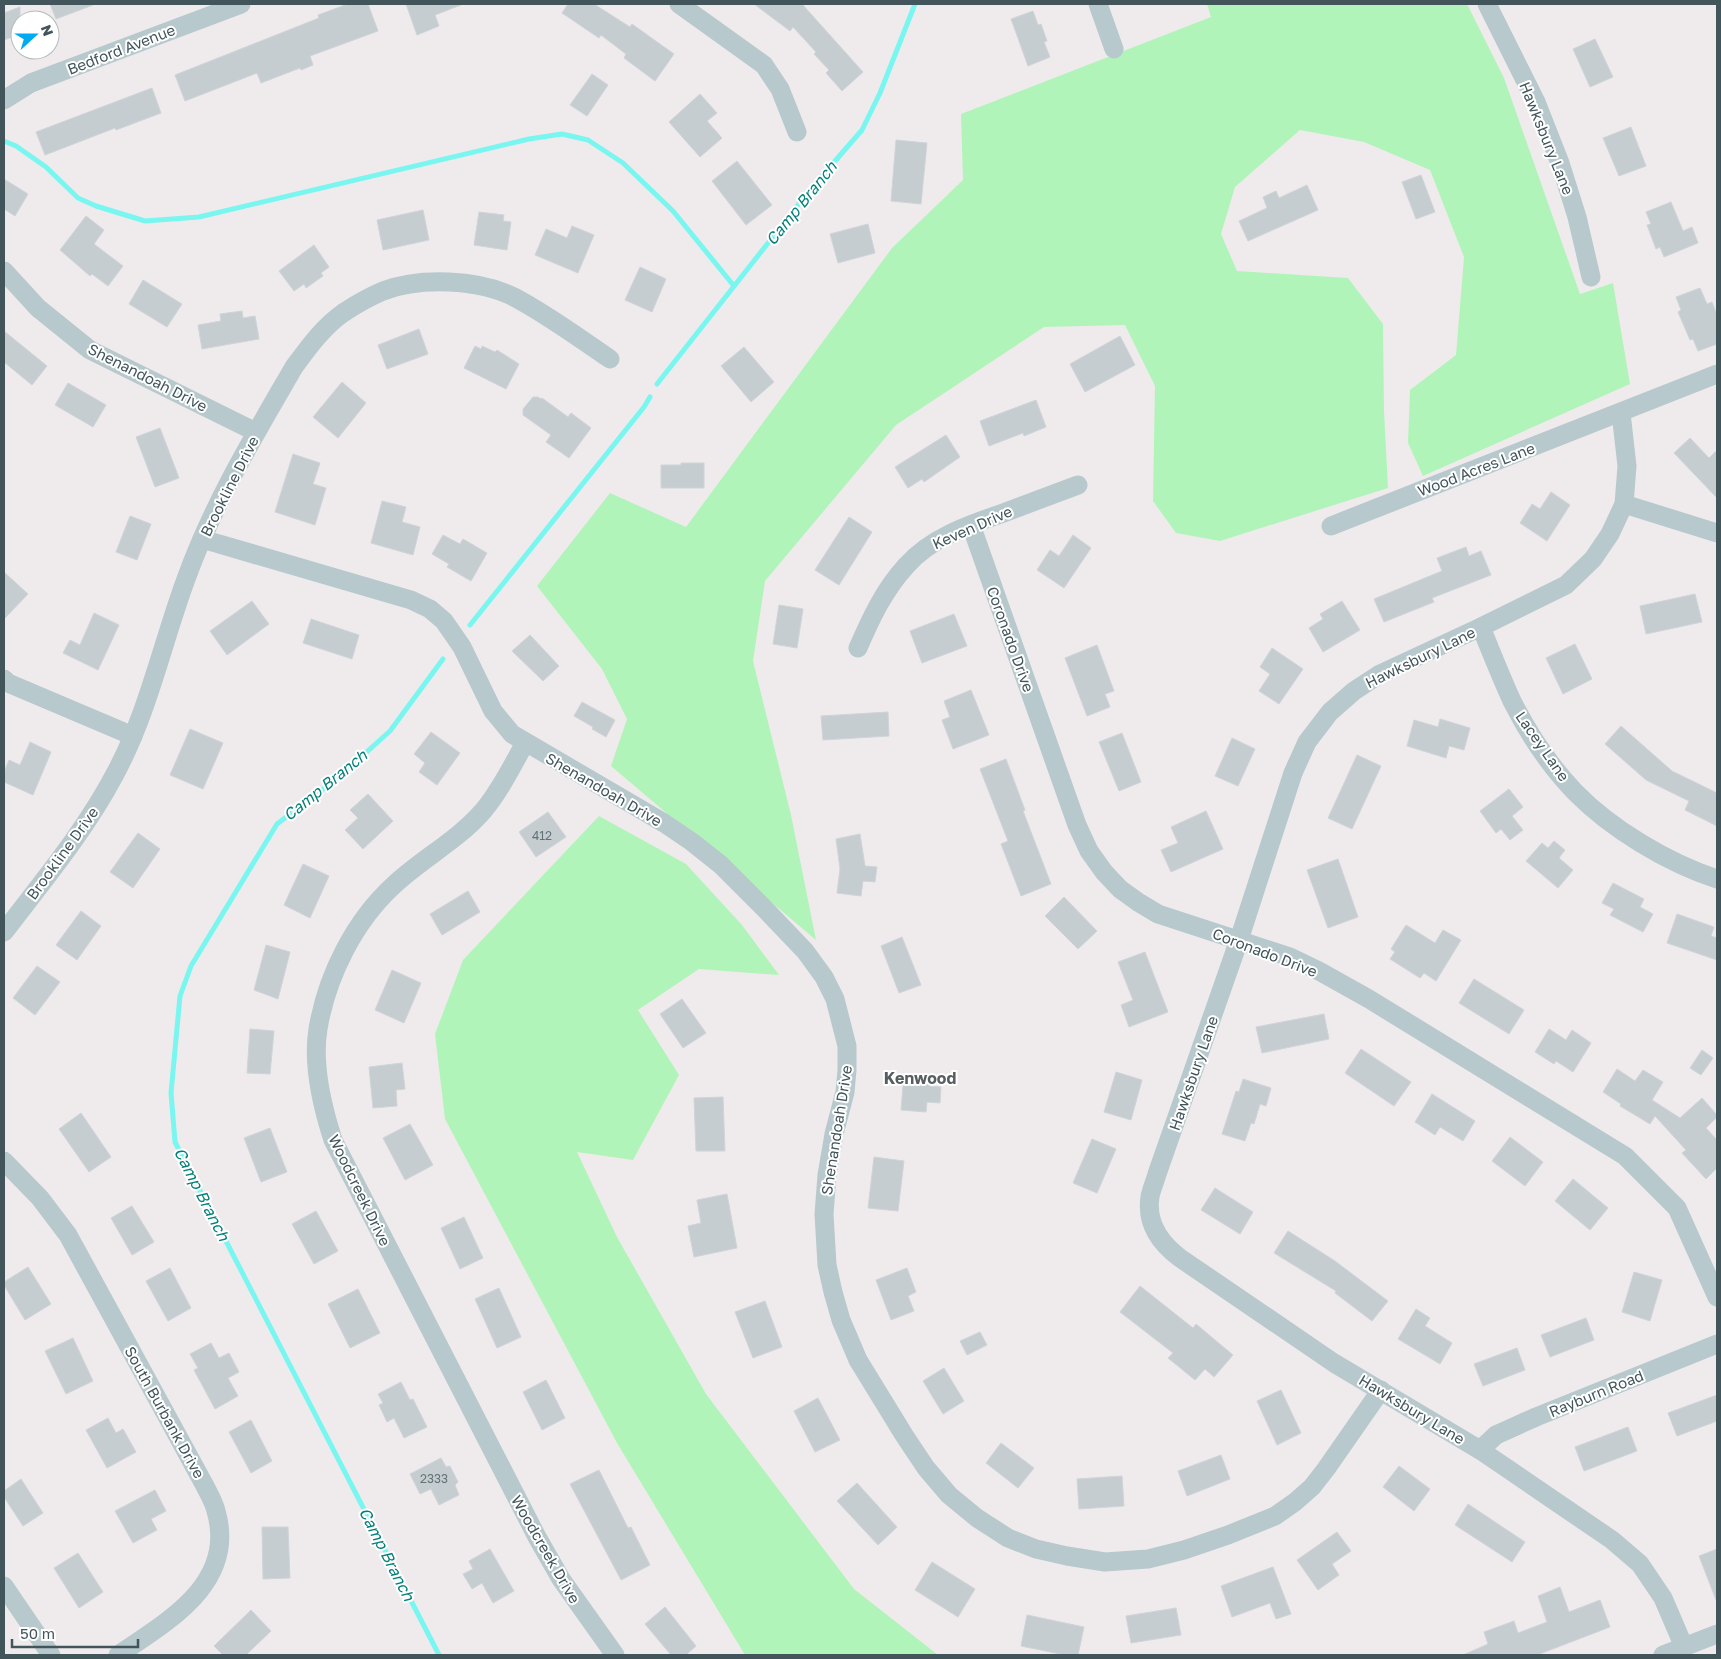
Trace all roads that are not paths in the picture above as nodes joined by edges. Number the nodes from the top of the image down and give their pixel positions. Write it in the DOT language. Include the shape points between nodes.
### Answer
graph roads {
  1 [pos="240,4"];
  2 [pos="679,4"];
  3 [pos="1098,4"];
  4 [pos="1487,4"];
  5 [pos="1114,49"];
  6 [pos="4,100"];
  7 [pos="798,132"];
  8 [pos="4,271"];
  9 [pos="1591,277"];
  10 [pos="610,359"];
  11 [pos="1717,374"];
  12 [pos="1621,413"];
  13 [pos="256,432"];
  14 [pos="1078,485"];
  15 [pos="1624,504"];
  16 [pos="971,525"];
  17 [pos="1331,526"];
  18 [pos="1717,533"];
  19 [pos="202,539"];
  20 [pos="1481,627"];
  21 [pos="858,648"];
  22 [pos="4,679"];
  23 [pos="134,736"];
  24 [pos="525,743"];
  25 [pos="1717,879"];
  26 [pos="4,932"];
  27 [pos="1239,940"];
  28 [pos="4,1161"];
  29 [pos="1717,1297"];
  30 [pos="1717,1344"];
  31 [pos="1380,1390"];
  32 [pos="1480,1450"];
  33 [pos="4,1586"];
  34 [pos="1717,1634"];
  35 [pos="1684,1647"];
  36 [pos="51,1655"];
  37 [pos="118,1655"];
  38 [pos="615,1655"];
  39 [pos="1663,1655"];
  1 -- 6 [label="street, Bedford Avenue" via="31,83"];
  2 -- 7 [label="street" via="764,65 780,89"];
  3 -- 5 [label="street"];
  4 -- 9 [label="street, Hawksbury Lane" via="1536,102 1560,163"];
  8 -- 13 [label="street, Shenandoah Drive" via="38,308 90,350"];
  10 -- 13 [label="street, Brookline Drive" via="512,297 459,282 407,285 383,291 342,314 327,327 294,367"];
  11 -- 12 [label="street, Wood Acres Lane"];
  12 -- 15 [label="street, Hawksbury Lane" via="1627,466"];
  12 -- 17 [label="street, Wood Acres Lane"];
  13 -- 19 [label="street, Brookline Drive"];
  14 -- 16 [label="street, Keven Drive"];
  15 -- 18 [label="street"];
  15 -- 20 [label="street, Hawksbury Lane" via="1610,534 1593,559 1566,585"];
  16 -- 21 [label="street, Keven Drive" via="928,546 907,564 874,610"];
  16 -- 27 [label="street, Coronado Drive" via="1077,826 1089,851 1120,889 1158,914"];
  19 -- 23 [label="street, Brookline Drive" via="179,597"];
  19 -- 24 [label="street, Shenandoah Drive" via="411,600 430,609 444,621 462,647 493,711 512,734"];
  20 -- 25 [label="street, Lacey Lane" via="1512,701 1550,762 1575,792 1634,838"];
  20 -- 27 [label="street, Hawksbury Lane" via="1380,674 1330,712 1307,742 1293,773"];
  22 -- 23 [label="street"];
  23 -- 26 [label="street, Brookline Drive" via="89,818"];
  24 -- 31 [label="street, Shenandoah Drive" via="692,842 764,908 805,951 824,977 837,1006 847,1054 845,1092 828,1167 824,1214 827,1265 833,1292 858,1360 904,1435 949,1495 977,1518 1008,1538 1066,1556 1105,1562 1148,1559 1184,1550 1275,1516 1295,1502 1326,1469"];
  24 -- 38 [label="street, Woodcreek Drive" via="484,810 461,833 394,884 372,907 354,935 331,983 318,1030 319,1088 333,1140 537,1537 571,1595"];
  27 -- 29 [label="street, Coronado Drive" via="1290,957 1369,998 1625,1156 1677,1208"];
  27 -- 31 [label="street, Hawksbury Lane" via="1157,1174 1150,1197 1150,1220 1167,1248 1334,1363"];
  28 -- 37 [label="street, South Burbank Drive" via="40,1198 68,1235 216,1510 220,1536 216,1561 207,1582 176,1615"];
  30 -- 32 [label="street, Rayburn Road" via="1536,1417 1496,1436"];
  31 -- 32 [label="street, Hawksbury Lane"];
  32 -- 35 [label="street, Hawksbury Lane" via="1612,1540 1640,1564 1663,1598"];
  33 -- 36 [label="street"];
  34 -- 35 [label="street"];
  35 -- 39 [label="street"];
}
